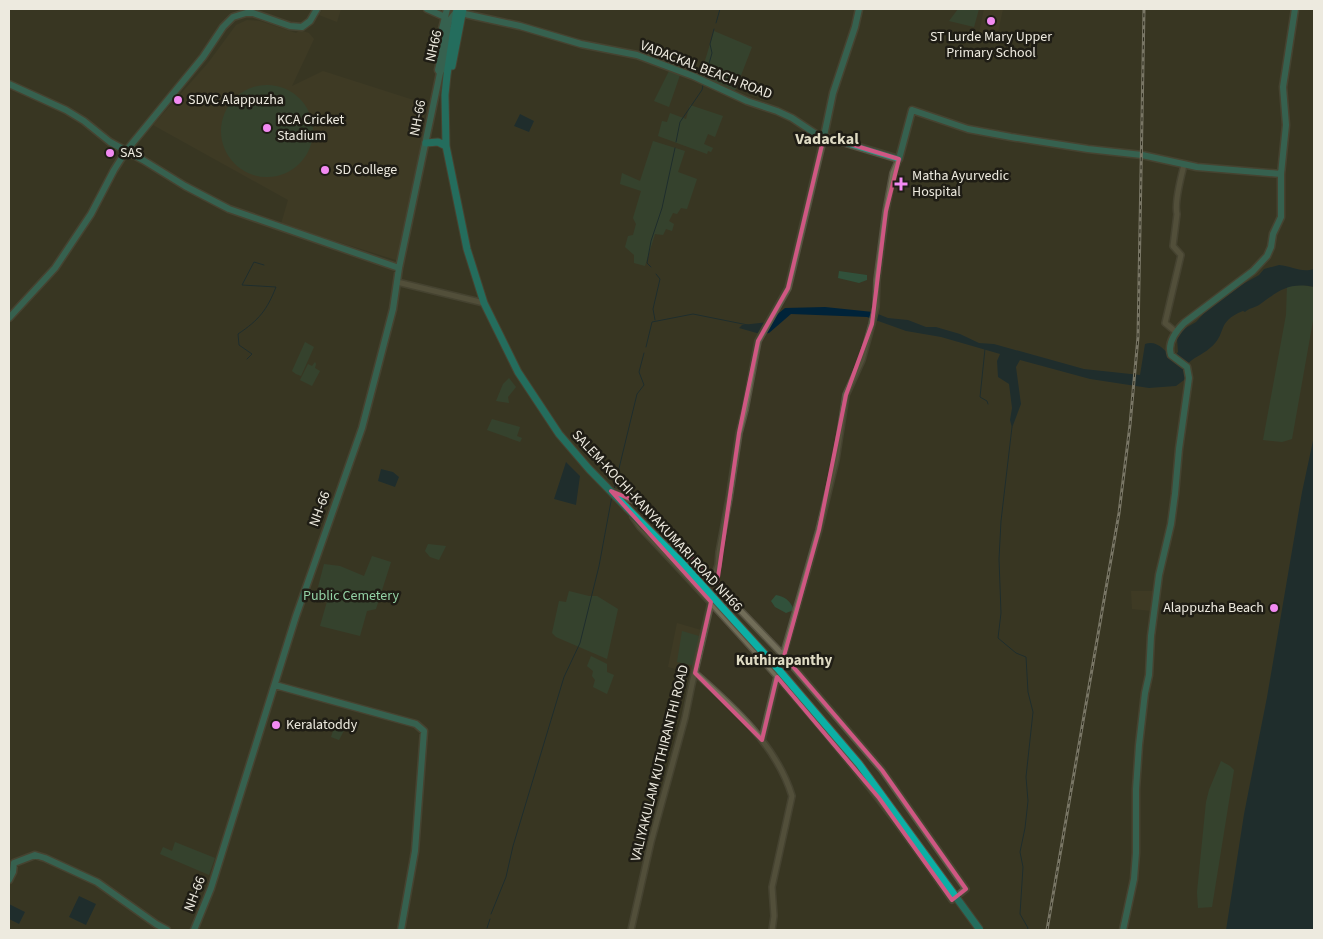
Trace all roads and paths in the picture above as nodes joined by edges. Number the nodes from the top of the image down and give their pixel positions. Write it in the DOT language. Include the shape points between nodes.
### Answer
graph roads {
  1 [pos="316,9"];
  2 [pos="427,9"];
  3 [pos="447,9"];
  4 [pos="859,9"];
  5 [pos="1295,9"];
  6 [pos="460,11"];
  7 [pos="448,18"];
  8 [pos="440,73"];
  9 [pos="9,84"];
  10 [pos="437,87"];
  11 [pos="824,136"];
  12 [pos="426,143"];
  13 [pos="446,146"];
  14 [pos="126,151"];
  15 [pos="899,159"];
  16 [pos="450,163"];
  17 [pos="1184,165"];
  18 [pos="1281,174"];
  19 [pos="400,268"];
  20 [pos="398,282"];
  21 [pos="484,303"];
  22 [pos="9,318"];
  23 [pos="1176,332"];
  24 [pos="611,491"];
  25 [pos="627,508"];
  26 [pos="713,580"];
  27 [pos="711,602"];
  28 [pos="784,656"];
  29 [pos="694,673"];
  30 [pos="777,678"];
  31 [pos="275,685"];
  32 [pos="762,740"];
  33 [pos="11,862"];
  34 [pos="9,880"];
  35 [pos="167,930"];
  36 [pos="194,930"];
  37 [pos="400,930"];
  38 [pos="631,930"];
  39 [pos="772,930"];
  40 [pos="980,930"];
  41 [pos="1123,930"];
  1 -- 14 [label="main road" via="302,27 253,13 234,17"];
  2 -- 7 [label="main road"];
  3 -- 7 [label="main road"];
  4 -- 11 [label="main road" via="833,93"];
  5 -- 18 [label="main road" via="1283,87 1286,124"];
  6 -- 7 [label="main road, NH66"];
  6 -- 11 [label="main road, VADACKAL BEACH ROAD" via="581,44 636,55 777,111"];
  6 -- 13 [label="highway, SALEM-KOCHI-KANYAKUMARI ROAD NH66 / NH66" via="447,75"];
  6 -- 16 [label="highway, NH66" via="450,78"];
  7 -- 8 [label="main road"];
  7 -- 8 [label="main road, NH66" via="453,22"];
  8 -- 10 [label="main road, NH66"];
  9 -- 14 [label="main road" via="66,110"];
  10 -- 12 [label="main road, NH-66"];
  11 -- 15 [label="main road, VADACKAL BEACH ROAD"];
  11 -- 26 [label="street" via="788,288 758,341"];
  12 -- 13 [label="highway" via="438,142"];
  12 -- 19 [label="main road, NH-66"];
  13 -- 16 [label="highway, SALEM-KOCHI-KANYAKUMARI ROAD NH66 / NH66"];
  14 -- 19 [label="main road" via="229,209"];
  14 -- 22 [label="main road" via="75,239 50,273"];
  15 -- 17 [label="main road" via="912,110 968,129 1088,150 1142,155"];
  15 -- 28 [label="street" via="886,211 876,307 862,360 846,395 836,460"];
  16 -- 21 [label="highway, SALEM-KOCHI-KANYAKUMARI ROAD NH66 / NH66" via="467,249"];
  17 -- 18 [label="main road"];
  17 -- 23 [label="street" via="1173,246 1181,255 1165,323"];
  18 -- 23 [label="main road" via="1281,217 1267,256 1253,271"];
  19 -- 20 [label="main road, NH-66"];
  20 -- 21 [label="street"];
  20 -- 31 [label="main road, NH-66" via="362,428"];
  21 -- 24 [label="highway, SALEM-KOCHI-KANYAKUMARI ROAD NH66 / NH66" via="518,372 547,417 567,445"];
  23 -- 41 [label="main road" via="1171,354 1187,367 1189,378 1171,524 1159,574 1151,636 1139,745 1134,879"];
  24 -- 25 [label="highway, SALEM-KOCHI-KANYAKUMARI ROAD NH66 / NH66"];
  24 -- 26 [label="street" via="638,502"];
  25 -- 27 [label="street" via="640,527"];
  25 -- 40 [label="highway, SALEM-KOCHI-KANYAKUMARI ROAD NH66 / NH66, bridge" via="779,670 859,764"];
  26 -- 28 [label="street"];
  27 -- 29 [label="street, VALIYAKULAM KUTHIRANTHI ROAD"];
  27 -- 30 [label="street"];
  28 -- 30 [label="street"];
  28 -- 30 [label="street" via="882,770 966,889 952,900 873,791"];
  29 -- 32 [label="street"];
  29 -- 38 [label="street, VALIYAKULAM KUTHIRANTHI ROAD" via="686,718 651,842"];
  30 -- 32 [label="street"];
  31 -- 36 [label="main road, NH-66" via="211,888"];
  31 -- 37 [label="main road" via="416,724 424,731 415,850"];
  32 -- 39 [label="street" via="778,763 792,796 772,887"];
  33 -- 34 [label="main road" via="13,872"];
  33 -- 35 [label="main road" via="35,855 45,858 97,882"];
}
